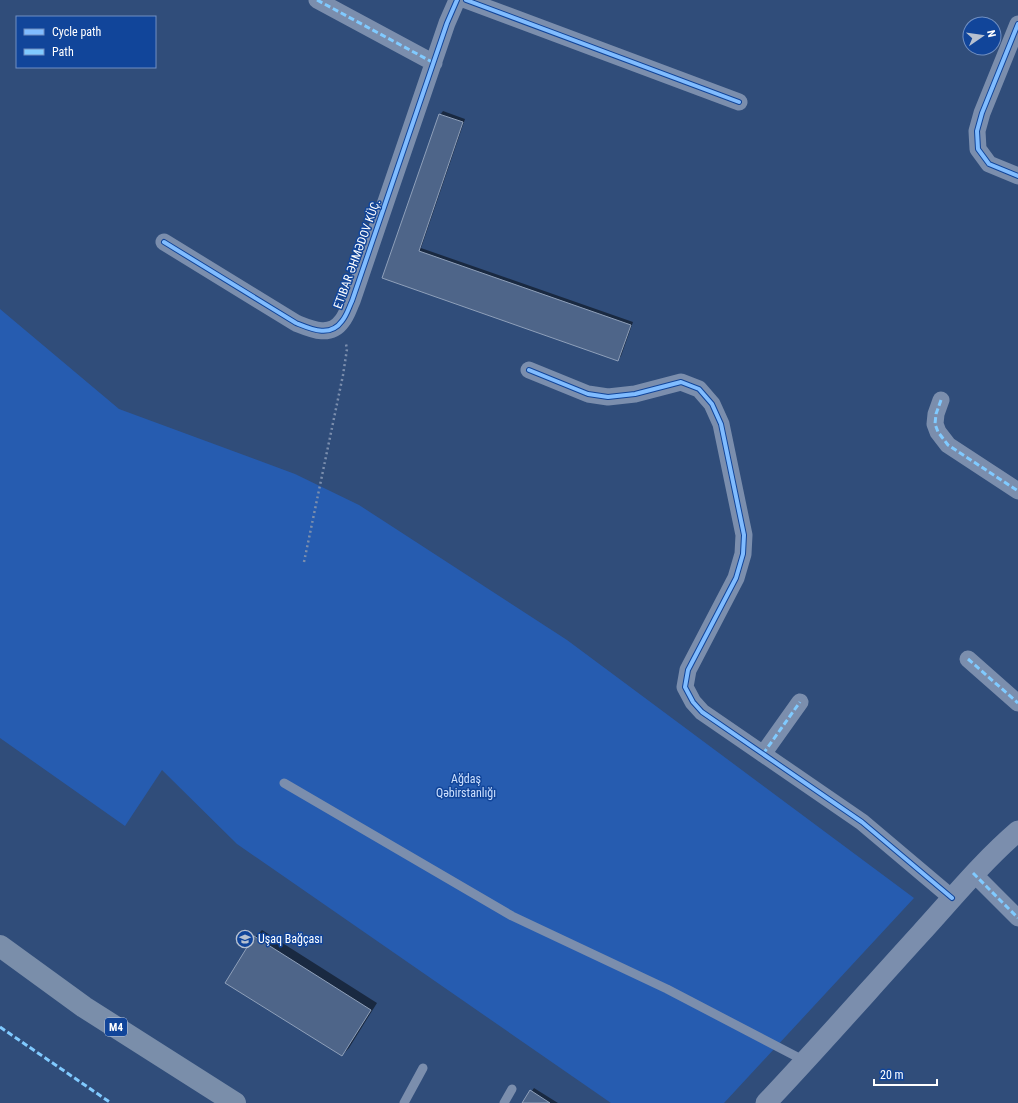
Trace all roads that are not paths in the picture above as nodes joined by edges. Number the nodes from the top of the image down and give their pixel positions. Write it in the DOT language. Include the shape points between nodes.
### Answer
graph roads {
  1 [pos="316,0"];
  2 [pos="457,0"];
  3 [pos="466,0"];
  4 [pos="1018,24"];
  5 [pos="434,63"];
  6 [pos="739,102"];
  7 [pos="1018,176"];
  8 [pos="164,242"];
  9 [pos="529,370"];
  10 [pos="941,400"];
  11 [pos="1018,491"];
  12 [pos="968,659"];
  13 [pos="800,702"];
  14 [pos="1018,703"];
  15 [pos="763,754"];
  16 [pos="284,782"];
  17 [pos="1018,831"];
  18 [pos="973,874"];
  19 [pos="952,898"];
  20 [pos="1018,918"];
  21 [pos="0,946"];
  22 [pos="805,1061"];
  23 [pos="423,1068"];
  24 [pos="512,1089"];
  25 [pos="235,1103"];
  26 [pos="404,1103"];
  27 [pos="504,1103"];
  28 [pos="766,1103"];
  1 -- 5 [label="street"];
  2 -- 5 [label="street, ETIBAR ƏHMƏDOV KÜÇ."];
  3 -- 6 [label="street"];
  4 -- 7 [label="street" via="977,131 978,149 989,164"];
  5 -- 8 [label="street, ETIBAR ƏHMƏDOV KÜÇ." via="352,301 342,322 332,329 319,332 296,323"];
  9 -- 15 [label="street" via="588,394 608,397 635,394 681,382 699,389 712,404 721,424 744,535 743,554 736,578 688,670 685,687 702,712"];
  10 -- 11 [label="street" via="935,424 948,445"];
  12 -- 14 [label="street"];
  13 -- 15 [label="street"];
  15 -- 19 [label="street" via="862,822"];
  16 -- 22 [label="lane" via="512,916 667,989"];
  17 -- 18 [label="street"];
  18 -- 19 [label="street"];
  18 -- 20 [label="street"];
  19 -- 22 [label="street"];
  21 -- 25 [label="highway, M4" via="84,1007"];
  22 -- 28 [label="street"];
  23 -- 26 [label="lane"];
  24 -- 27 [label="lane"];
}
